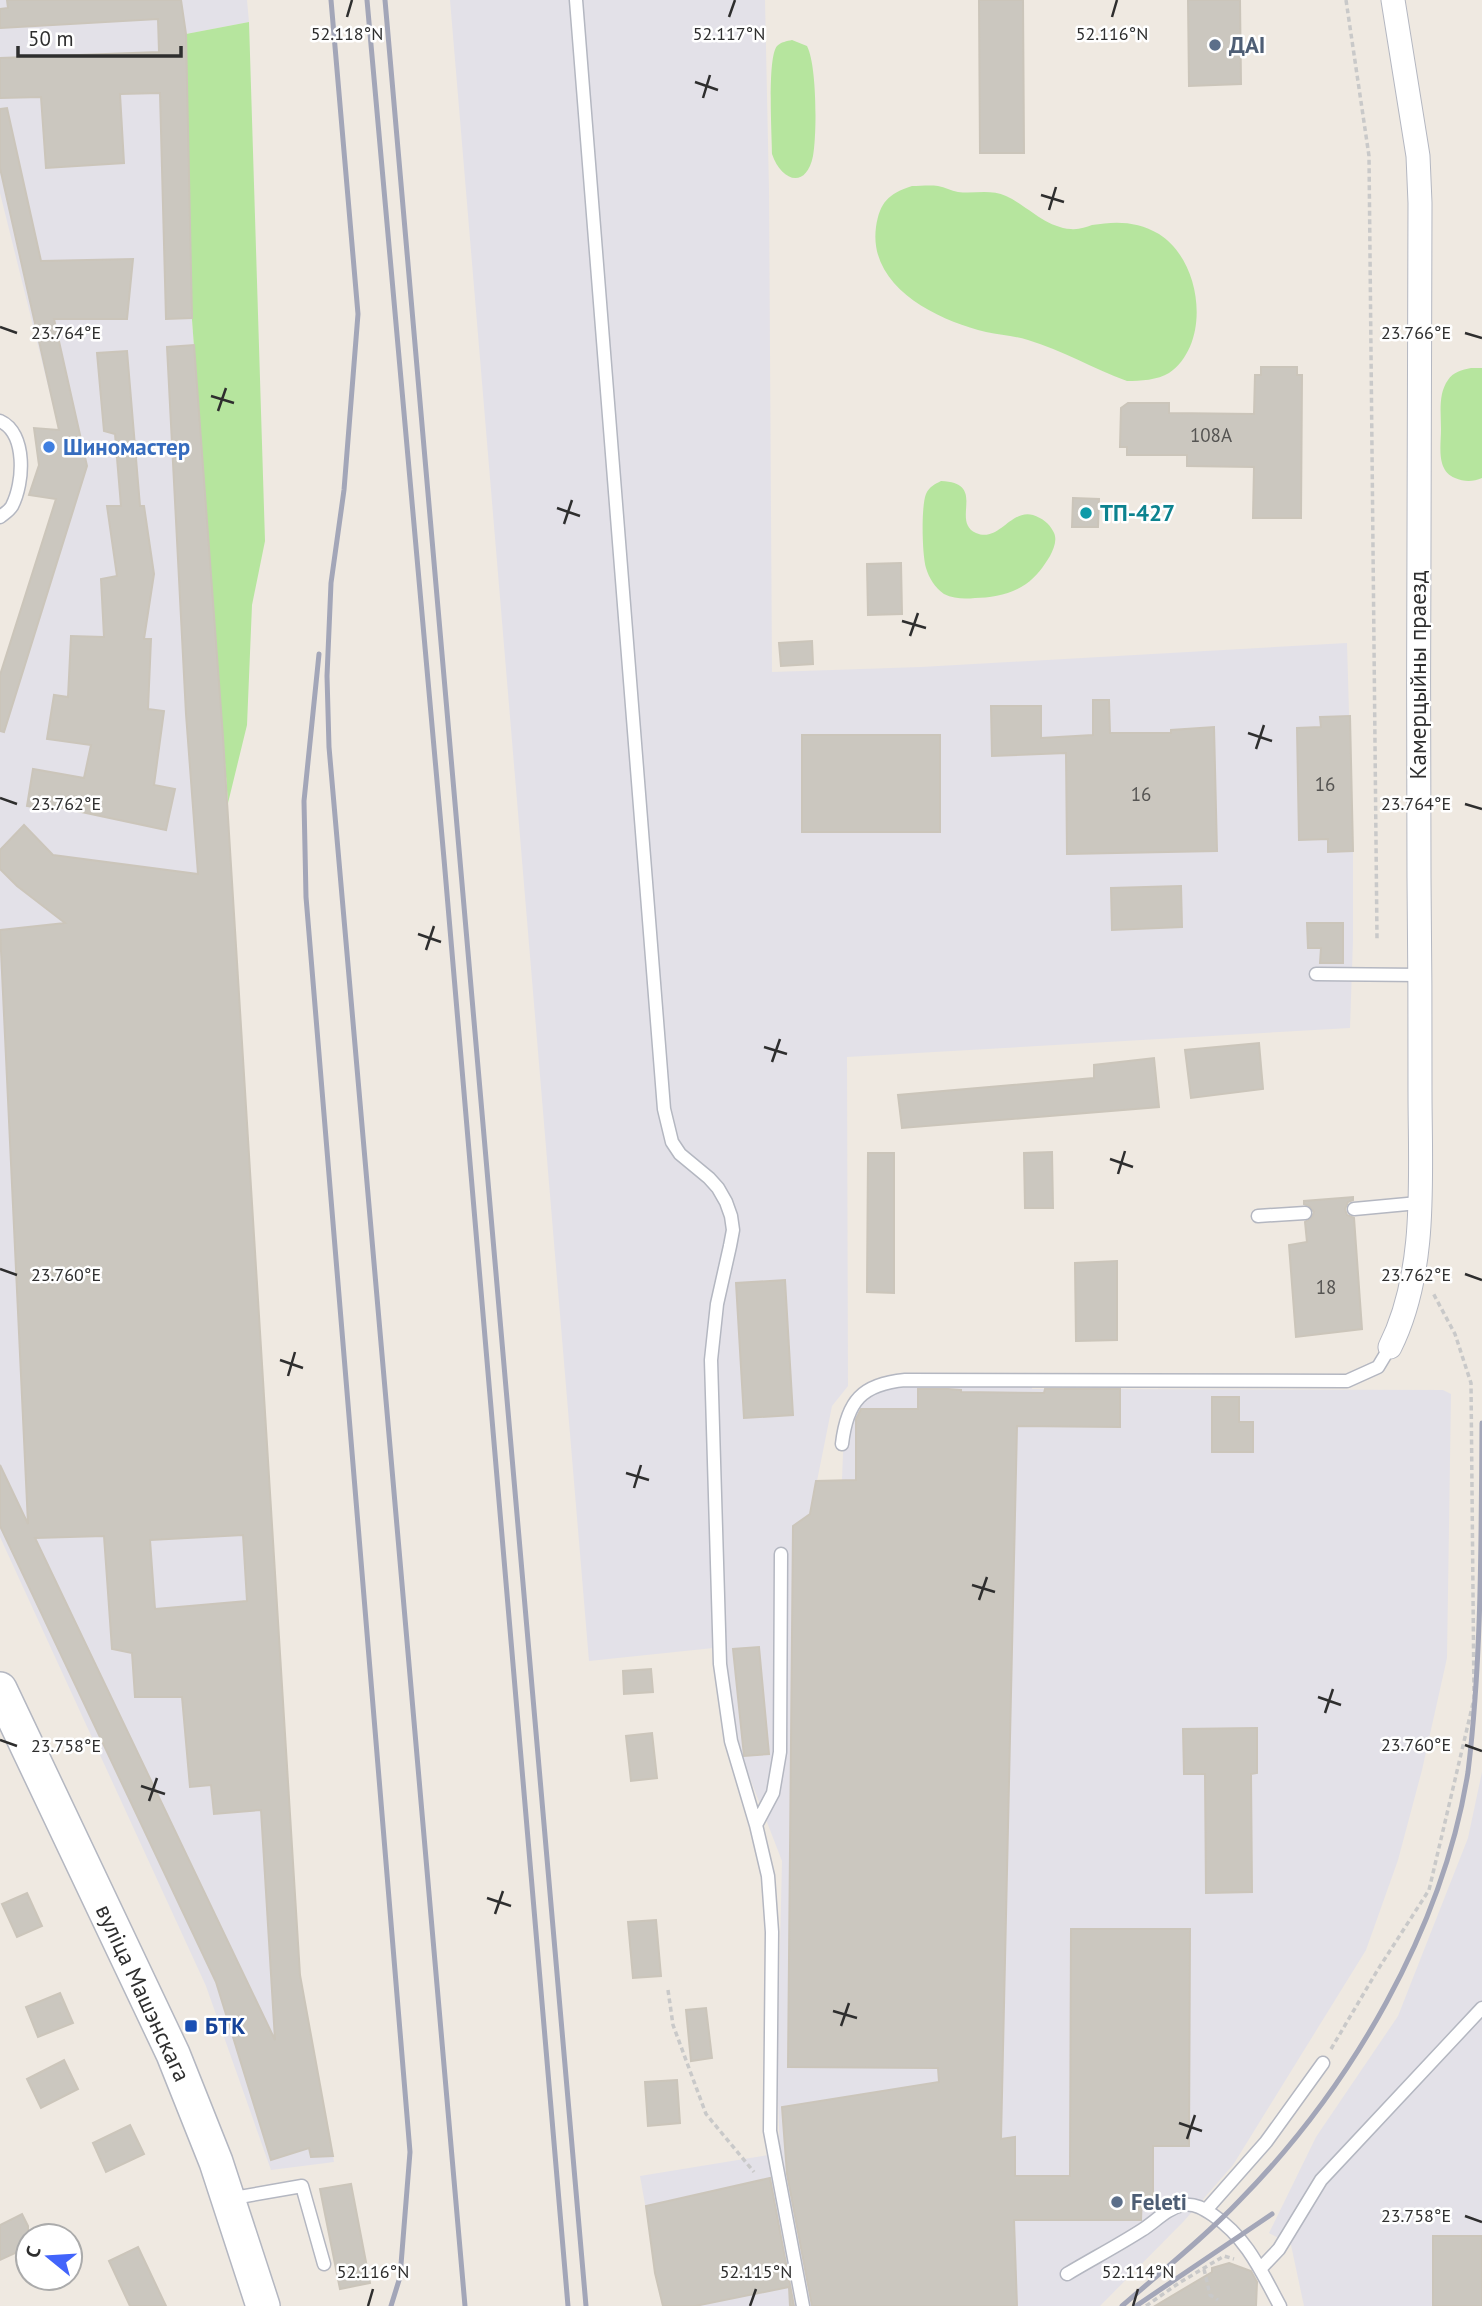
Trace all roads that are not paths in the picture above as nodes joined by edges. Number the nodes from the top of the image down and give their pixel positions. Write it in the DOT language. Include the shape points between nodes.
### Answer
graph roads {
  1 [pos="576,0"];
  2 [pos="1393,0"];
  3 [pos="0,421"];
  4 [pos="0,517"];
  5 [pos="1316,974"];
  6 [pos="1420,975"];
  7 [pos="1418,1203"];
  8 [pos="1354,1209"];
  9 [pos="1305,1213"];
  10 [pos="1258,1216"];
  11 [pos="1390,1347"];
  12 [pos="842,1444"];
  13 [pos="781,1554"];
  14 [pos="0,1689"];
  15 [pos="756,1825"];
  16 [pos="1482,2008"];
  17 [pos="1322,2063"];
  18 [pos="228,2199"];
  19 [pos="1206,2210"];
  20 [pos="324,2264"];
  21 [pos="1261,2268"];
  22 [pos="1066,2274"];
  23 [pos="262,2306"];
  24 [pos="803,2306"];
  25 [pos="1280,2306"];
  1 -- 15 [label="lane" via="664,1109 672,1142 718,1188 733,1230 711,1360 720,1664 731,1741"];
  2 -- 6 [label="street, Камерцыйны праезд" via="1418,156 1420,203"];
  3 -- 4 [label="lane" via="10,426 18,440 20,465 16,496"];
  5 -- 6 [label="lane"];
  6 -- 7 [label="street, Камерцыйны праезд"];
  7 -- 8 [label="lane"];
  7 -- 11 [label="street, Камерцыйны праезд" via="1410,1294"];
  9 -- 10 [label="lane"];
  11 -- 12 [label="lane" via="1378,1367 1347,1381 887,1382 859,1397 844,1427"];
  13 -- 15 [label="lane" via="780,1752 773,1793"];
  14 -- 18 [label="main road, вуліца Машэнскага" via="173,2053"];
  15 -- 24 [label="lane" via="771,1903 770,2131"];
  16 -- 21 [label="lane" via="1321,2180 1279,2249"];
  17 -- 19 [label="lane" via="1266,2142"];
  18 -- 20 [label="lane" via="302,2186"];
  18 -- 23 [label="main road, вуліца Машэнскага"];
  19 -- 21 [label="lane" via="1232,2230"];
  19 -- 22 [label="lane" via="1192,2204 1170,2210"];
  21 -- 25 [label="lane"];
}
